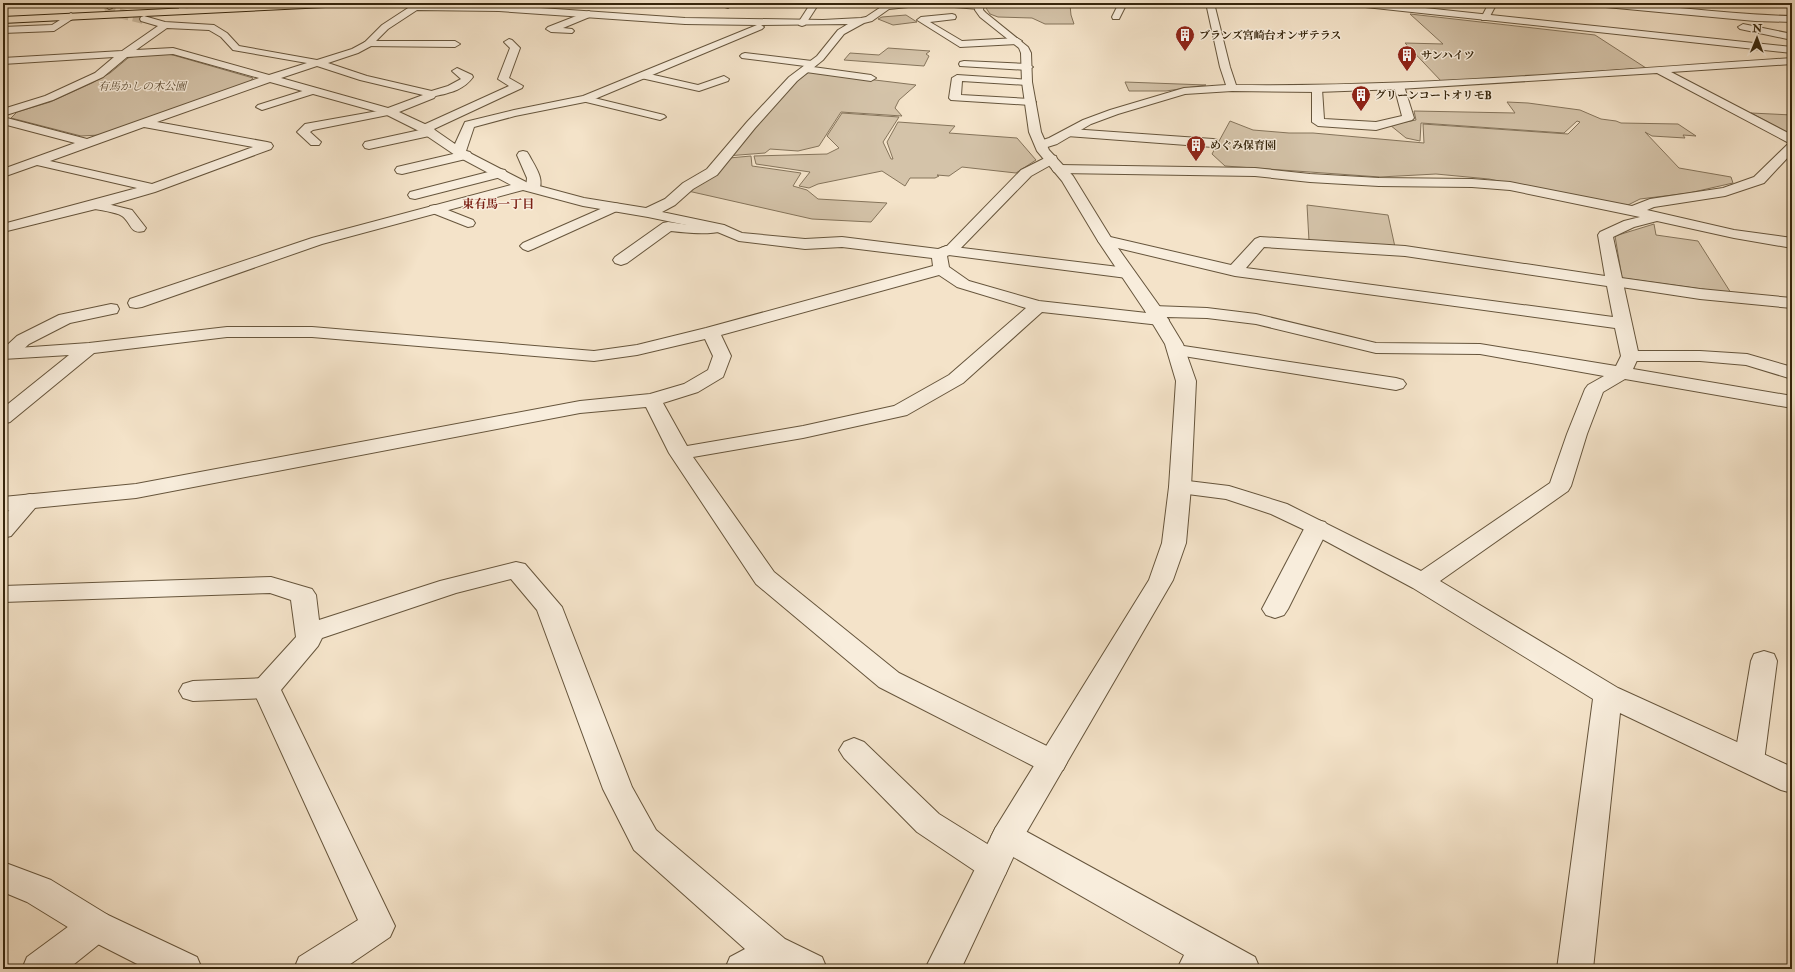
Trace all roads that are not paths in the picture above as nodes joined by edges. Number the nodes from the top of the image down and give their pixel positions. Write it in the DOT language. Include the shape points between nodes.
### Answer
graph roads {
  1 [pos="193,3"];
  2 [pos="267,3"];
  3 [pos="346,3"];
  4 [pos="1123,3"];
  5 [pos="1210,3"];
  6 [pos="1356,3"];
  7 [pos="1493,3"];
  8 [pos="1595,3"];
  9 [pos="541,4"];
  10 [pos="417,5"];
  11 [pos="182,7"];
  12 [pos="872,7"];
  13 [pos="887,7"];
  14 [pos="1736,7"];
  15 [pos="812,8"];
  16 [pos="529,10"];
  17 [pos="974,11"];
  18 [pos="589,14"];
  19 [pos="3,16"];
  20 [pos="71,16"];
  21 [pos="1116,17"];
  22 [pos="1484,18"];
  23 [pos="1755,18"];
  24 [pos="20,19"];
  25 [pos="144,19"];
  26 [pos="1792,19"];
  27 [pos="3,20"];
  28 [pos="861,21"];
  29 [pos="770,23"];
  30 [pos="802,23"];
  31 [pos="165,26"];
  32 [pos="1743,28"];
  33 [pos="3,30"];
  34 [pos="569,31"];
  35 [pos="1792,32"];
  36 [pos="1792,37"];
  37 [pos="509,42"];
  38 [pos="1017,42"];
  39 [pos="368,44"];
  40 [pos="456,44"];
  41 [pos="1792,50"];
  42 [pos="124,54"];
  43 [pos="753,59"];
  44 [pos="3,61"];
  45 [pos="1792,61"];
  46 [pos="318,64"];
  47 [pos="964,64"];
  48 [pos="809,66"];
  49 [pos="1660,70"];
  50 [pos="457,71"];
  51 [pos="645,76"];
  52 [pos="267,78"];
  53 [pos="871,78"];
  54 [pos="724,79"];
  55 [pos="1028,84"];
  56 [pos="1399,86"];
  57 [pos="1232,88"];
  58 [pos="1317,89"];
  59 [pos="312,91"];
  60 [pos="432,94"];
  61 [pos="586,99"];
  62 [pos="262,107"];
  63 [pos="389,112"];
  64 [pos="3,113"];
  65 [pos="660,117"];
  66 [pos="3,120"];
  67 [pos="142,123"];
  68 [pos="428,130"];
  69 [pos="1071,133"];
  70 [pos="1792,140"];
  71 [pos="315,142"];
  72 [pos="89,143"];
  73 [pos="1213,143"];
  74 [pos="369,145"];
  75 [pos="1792,146"];
  76 [pos="463,153"];
  77 [pos="523,155"];
  78 [pos="1050,157"];
  79 [pos="34,161"];
  80 [pos="402,170"];
  81 [pos="1769,171"];
  82 [pos="1784,172"];
  83 [pos="3,173"];
  84 [pos="500,173"];
  85 [pos="528,187"];
  86 [pos="153,188"];
  87 [pos="414,196"];
  88 [pos="95,205"];
  89 [pos="614,207"];
  90 [pos="435,209"];
  91 [pos="1634,211"];
  92 [pos="648,213"];
  93 [pos="1656,216"];
  94 [pos="468,223"];
  95 [pos="3,228"];
  96 [pos="139,228"];
  97 [pos="719,228"];
  98 [pos="1106,241"];
  99 [pos="1792,243"];
  100 [pos="528,246"];
  101 [pos="942,258"];
  102 [pos="621,260"];
  103 [pos="1235,271"];
  104 [pos="1128,273"];
  105 [pos="1614,282"];
  106 [pos="136,303"];
  107 [pos="1792,303"];
  108 [pos="1038,306"];
  109 [pos="111,310"];
  110 [pos="1157,316"];
  111 [pos="1623,324"];
  112 [pos="712,332"];
  113 [pos="89,348"];
  114 [pos="1177,350"];
  115 [pos="6,354"];
  116 [pos="1626,365"];
  117 [pos="1792,373"];
  118 [pos="1396,384"];
  119 [pos="652,400"];
  120 [pos="1792,402"];
  121 [pos="3,418"];
  122 [pos="680,453"];
  123 [pos="1180,487"];
  124 [pos="30,501"];
  125 [pos="3,504"];
  126 [pos="1317,527"];
  127 [pos="3,531"];
  128 [pos="1422,582"];
  129 [pos="3,594"];
  130 [pos="1275,609"];
  131 [pos="308,633"];
  132 [pos="1764,661"];
  133 [pos="266,688"];
  134 [pos="193,691"];
  135 [pos="1608,695"];
  136 [pos="854,750"];
  137 [pos="1749,761"];
  138 [pos="1052,762"];
  139 [pos="1792,781"];
  140 [pos="1007,836"];
  141 [pos="993,866"];
  142 [pos="3,877"];
  143 [pos="96,926"];
  144 [pos="773,951"];
  145 [pos="1201,959"];
  146 [pos="40,969"];
  147 [pos="184,969"];
  148 [pos="312,969"];
  149 [pos="743,969"];
  150 [pos="809,969"];
  151 [pos="943,969"];
  152 [pos="1242,969"];
  153 [pos="1575,969"];
  1 -- 11 [label="street"];
  2 -- 11 [label="highway"];
  3 -- 20 [label="highway"];
  4 -- 21 [label="street"];
  5 -- 57 [label="street"];
  6 -- 22 [label="street"];
  7 -- 22 [label="street"];
  8 -- 23 [label="street"];
  9 -- 16 [label="street"];
  10 -- 16 [label="street"];
  10 -- 39 [label="street" via="385,27"];
  11 -- 19 [label="highway"];
  12 -- 13 [label="street"];
  13 -- 17 [label="street" via="924,3"];
  13 -- 28 [label="street" via="869,19"];
  14 -- 23 [label="street"];
  15 -- 30 [label="street"];
  16 -- 18 [label="street"];
  17 -- 38 [label="street"];
  17 -- 38 [label="street" via="921,20 960,44"];
  18 -- 29 [label="street" via="658,20"];
  18 -- 34 [label="street" via="551,29"];
  20 -- 24 [label="highway"];
  20 -- 33 [label="street" via="54,28"];
  22 -- 41 [label="street"];
  23 -- 26 [label="street"];
  23 -- 35 [label="street"];
  24 -- 27 [label="highway"];
  24 -- 33 [label="street"];
  25 -- 31 [label="street"];
  28 -- 30 [label="street"];
  28 -- 48 [label="street" via="841,32 820,58"];
  29 -- 30 [label="street"];
  29 -- 51 [label="street"];
  31 -- 42 [label="street"];
  31 -- 46 [label="street" via="211,27 236,48"];
  32 -- 36 [label="street"];
  37 -- 68 [label="street" via="515,48 503,79 518,86"];
  38 -- 55 [label="street" via="1026,53"];
  39 -- 40 [label="street"];
  39 -- 46 [label="street" via="355,52"];
  42 -- 44 [label="street"];
  42 -- 52 [label="street" via="173,51"];
  42 -- 64 [label="street" via="99,75 50,98"];
  43 -- 48 [label="street"];
  45 -- 49 [label="street"];
  46 -- 52 [label="street"];
  46 -- 60 [label="street"];
  47 -- 55 [label="street"];
  48 -- 53 [label="street"];
  48 -- 92 [label="street" via="793,79 751,124 712,172 688,186 670,202"];
  49 -- 56 [label="street"];
  49 -- 70 [label="street"];
  50 -- 60 [label="street" via="468,78 465,83"];
  51 -- 54 [label="street" via="699,88"];
  51 -- 61 [label="street"];
  52 -- 59 [label="street"];
  52 -- 67 [label="street"];
  55 -- 55 [label="street" via="957,78 955,98"];
  55 -- 78 [label="street" via="1035,132"];
  56 -- 58 [label="street"];
  56 -- 58 [label="street" via="1408,118 1376,126 1318,122"];
  57 -- 58 [label="street"];
  57 -- 69 [label="street" via="1184,91 1153,99 1087,122"];
  59 -- 62 [label="street"];
  59 -- 63 [label="street"];
  60 -- 63 [label="street"];
  61 -- 65 [label="street"];
  61 -- 76 [label="street" via="469,125 465,133"];
  63 -- 68 [label="street"];
  63 -- 71 [label="street" via="309,127 303,132"];
  66 -- 72 [label="street"];
  67 -- 72 [label="street"];
  67 -- 86 [label="street" via="267,146"];
  68 -- 74 [label="street"];
  68 -- 76 [label="street"];
  69 -- 73 [label="street"];
  69 -- 78 [label="street" via="1053,141"];
  72 -- 79 [label="street"];
  75 -- 81 [label="street"];
  76 -- 80 [label="street"];
  76 -- 84 [label="street"];
  77 -- 85 [label="street" via="534,178"];
  78 -- 91 [label="street" via="1310,178 1510,186"];
  78 -- 98 [label="street" via="1068,179"];
  78 -- 101 [label="street" via="1026,173"];
  79 -- 83 [label="street"];
  79 -- 86 [label="street"];
  81 -- 82 [label="street"];
  81 -- 91 [label="street" via="1759,180 1725,192 1650,204"];
  84 -- 85 [label="street"];
  84 -- 87 [label="street"];
  85 -- 89 [label="street" via="583,202"];
  85 -- 90 [label="street"];
  86 -- 88 [label="street"];
  88 -- 95 [label="street"];
  88 -- 96 [label="street" via="127,213"];
  89 -- 92 [label="street"];
  89 -- 100 [label="street"];
  90 -- 94 [label="street"];
  90 -- 106 [label="street" via="318,241"];
  91 -- 93 [label="street"];
  92 -- 97 [label="street"];
  93 -- 99 [label="street" via="1734,234"];
  93 -- 105 [label="street" via="1629,224 1606,235"];
  97 -- 101 [label="street" via="739,237 806,244 842,242"];
  97 -- 102 [label="street" via="689,229 668,226"];
  98 -- 103 [label="street"];
  98 -- 104 [label="street"];
  101 -- 104 [label="street"];
  101 -- 108 [label="street" via="963,284"];
  101 -- 112 [label="street"];
  103 -- 105 [label="street" via="1260,242 1405,251"];
  103 -- 111 [label="street"];
  104 -- 110 [label="street"];
  105 -- 107 [label="street"];
  105 -- 111 [label="street"];
  108 -- 110 [label="street"];
  108 -- 122 [label="street" via="956,378 900,411 803,432"];
  109 -- 115 [label="street" via="65,319 23,340"];
  110 -- 114 [label="street"];
  110 -- 116 [label="street" via="1207,312 1256,319 1376,348 1480,349"];
  111 -- 116 [label="street"];
  112 -- 113 [label="street" via="637,350 594,356 312,332 227,332"];
  112 -- 119 [label="street" via="722,356 716,373 691,388"];
  113 -- 115 [label="street"];
  113 -- 121 [label="street"];
  114 -- 118 [label="street"];
  114 -- 123 [label="street" via="1186,380"];
  116 -- 117 [label="street" via="1700,356 1747,360"];
  116 -- 120 [label="street"];
  116 -- 128 [label="street" via="1596,389 1577,434 1560,486"];
  119 -- 122 [label="street"];
  119 -- 124 [label="street" via="580,407 136,491"];
  122 -- 138 [label="street" via="765,578 889,680"];
  123 -- 126 [label="street" via="1229,493 1280,510"];
  123 -- 138 [label="street" via="1174,543 1161,580"];
  124 -- 125 [label="street"];
  124 -- 127 [label="street"];
  126 -- 128 [label="street"];
  126 -- 130 [label="street"];
  128 -- 135 [label="street"];
  129 -- 131 [label="street" via="271,586 303,595"];
  131 -- 133 [label="street" via="309,639"];
  131 -- 144 [label="street" via="449,587 516,570 549,607 618,789 646,840"];
  132 -- 137 [label="street"];
  133 -- 134 [label="street"];
  133 -- 148 [label="street" via="378,926"];
  135 -- 137 [label="street"];
  135 -- 153 [label="street"];
  136 -- 141 [label="street" via="928,823"];
  137 -- 139 [label="street"];
  138 -- 140 [label="street"];
  140 -- 141 [label="street"];
  140 -- 145 [label="street"];
  141 -- 151 [label="street"];
  142 -- 143 [label="street" via="39,891"];
  143 -- 146 [label="street"];
  143 -- 147 [label="street"];
  144 -- 149 [label="street"];
  144 -- 150 [label="street"];
  145 -- 152 [label="street"];
}
